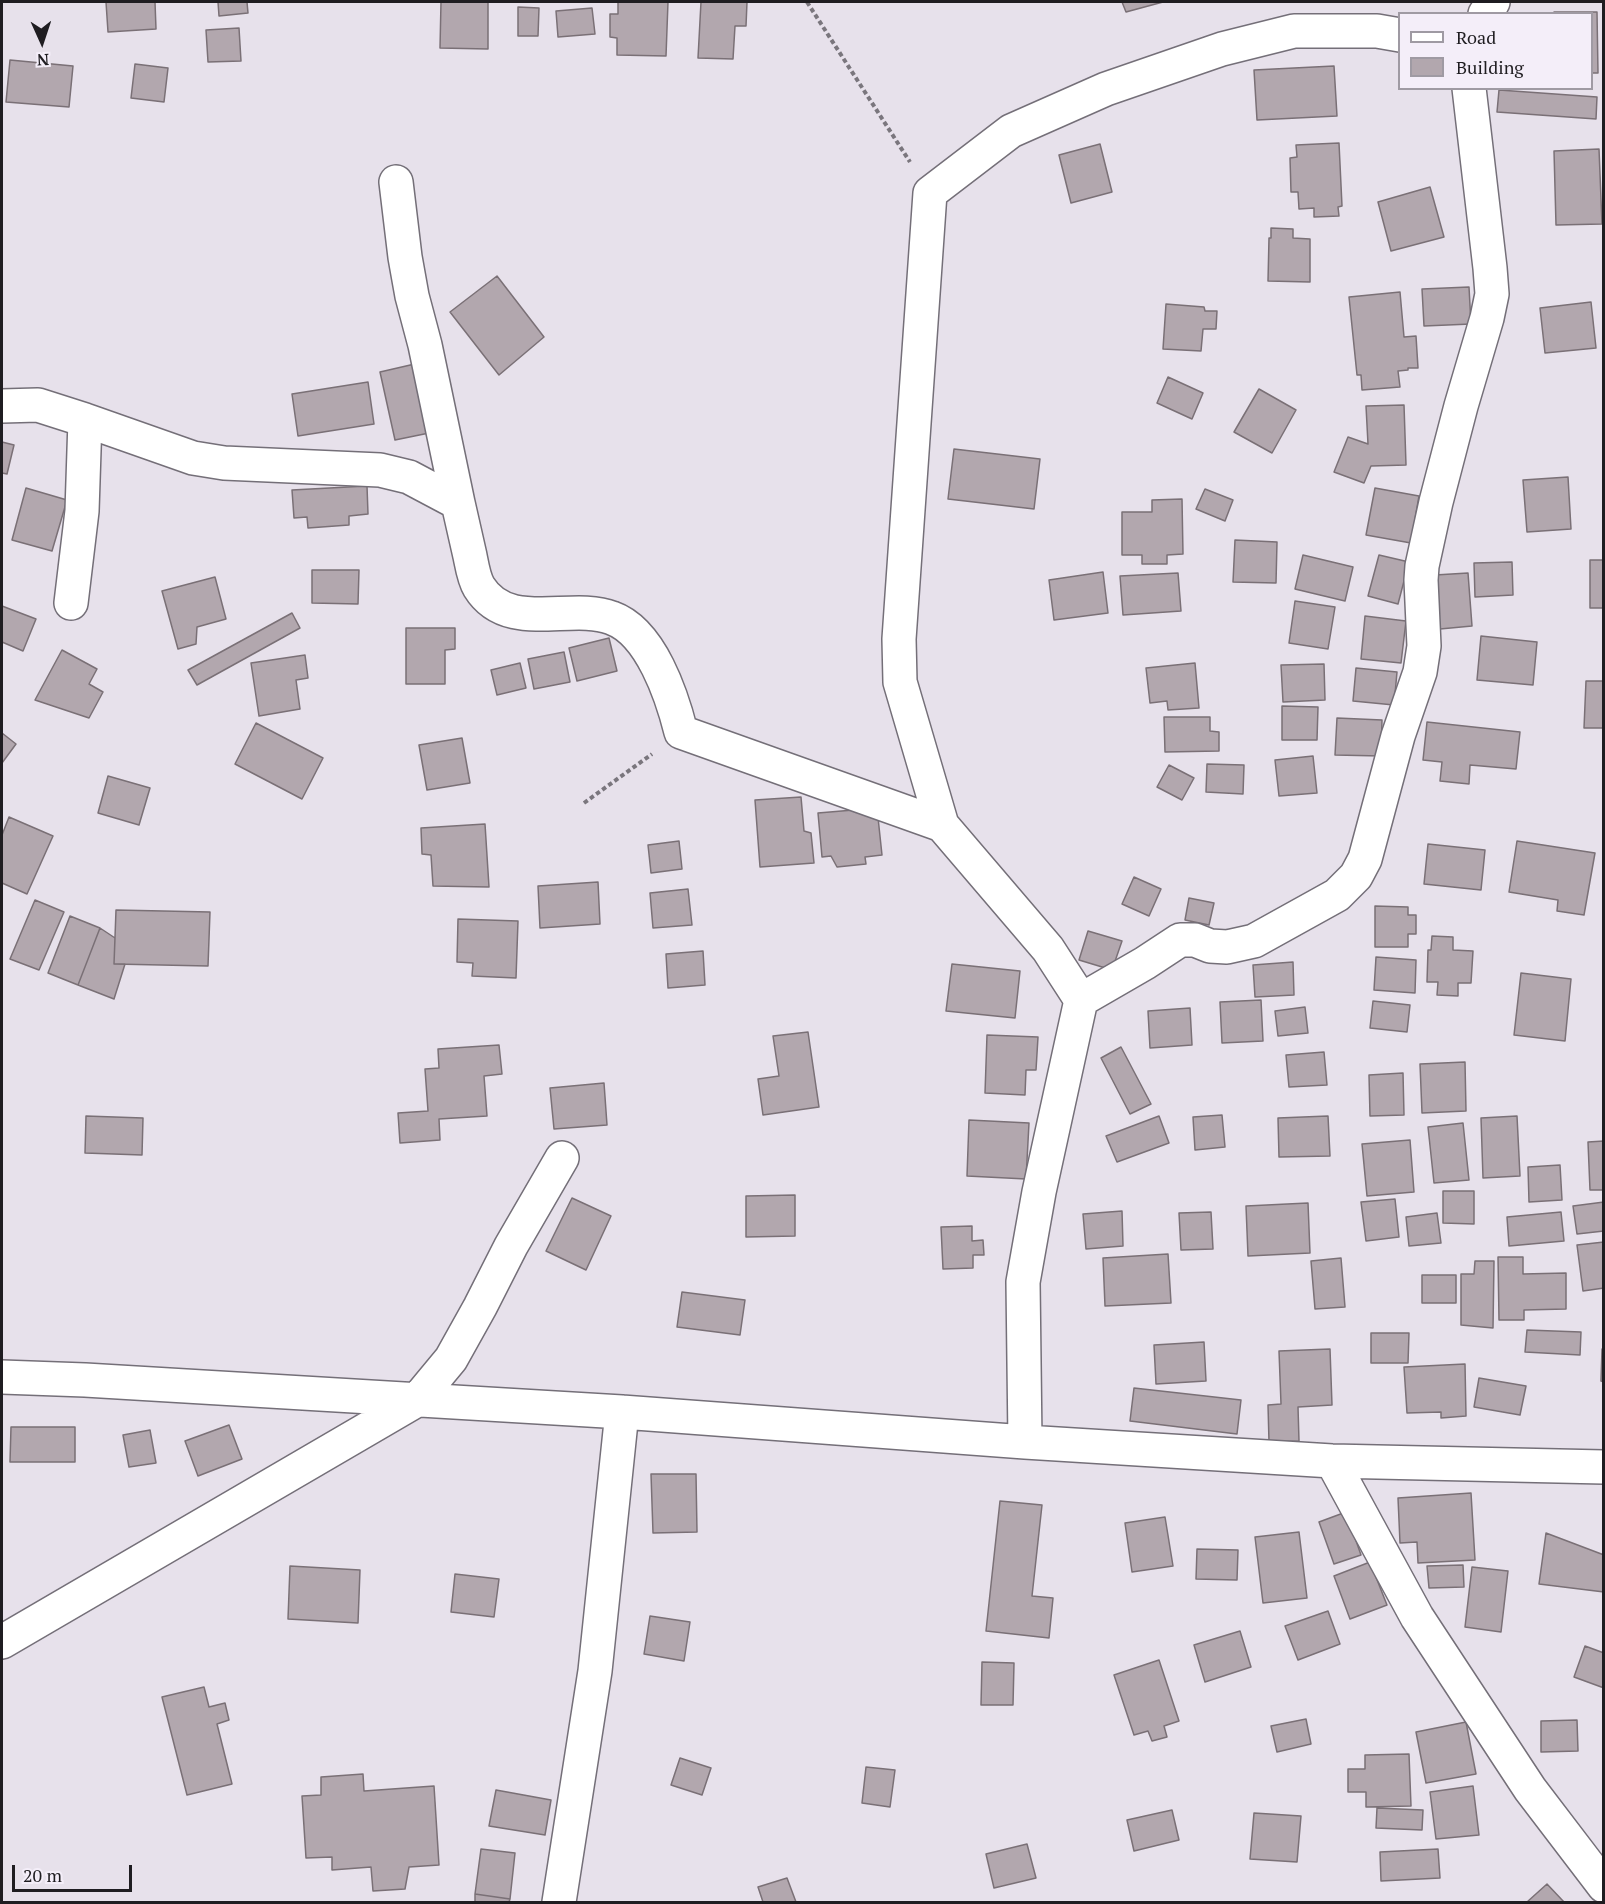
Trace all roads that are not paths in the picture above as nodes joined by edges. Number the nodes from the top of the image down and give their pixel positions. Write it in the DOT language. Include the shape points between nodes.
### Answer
graph roads {
  1 [pos="1398,35"];
  2 [pos="1469,90"];
  3 [pos="396,182"];
  4 [pos="2,406"];
  5 [pos="85,420"];
  6 [pos="458,502"];
  7 [pos="70,603"];
  8 [pos="942,825"];
  9 [pos="1081,1000"];
  10 [pos="562,1158"];
  11 [pos="2,1377"];
  12 [pos="417,1400"];
  13 [pos="622,1412"];
  14 [pos="1025,1442"];
  15 [pos="1332,1461"];
  16 [pos="1604,1467"];
  17 [pos="2,1641"];
  18 [pos="1604,1886"];
  19 [pos="559,1902"];
  1 -- 8 [label="street" via="1294,31 1222,49 1106,89 1011,131 930,193 899,639 900,682"];
  2 -- 9 [label="street" via="1492,294 1422,566 1424,645 1420,672 1398,736 1365,859 1356,876 1337,895 1254,941 1227,947 1180,940"];
  3 -- 6 [label="street" via="412,296"];
  4 -- 5 [label="street" via="38,405"];
  5 -- 6 [label="street" via="193,458 224,463 380,470 409,477"];
  5 -- 7 [label="street" via="82,511"];
  6 -- 8 [label="street" via="479,587 492,601 526,614 588,612 614,618 627,627 661,672 681,732"];
  8 -- 9 [label="street" via="1048,949"];
  9 -- 14 [label="street" via="1023,1282"];
  10 -- 12 [label="street" via="451,1359"];
  11 -- 12 [label="street"];
  12 -- 13 [label="street"];
  12 -- 17 [label="street"];
  13 -- 14 [label="street"];
  13 -- 19 [label="street" via="595,1671"];
  14 -- 15 [label="street"];
  15 -- 16 [label="street"];
  15 -- 18 [label="street" via="1417,1617 1530,1789"];
}
